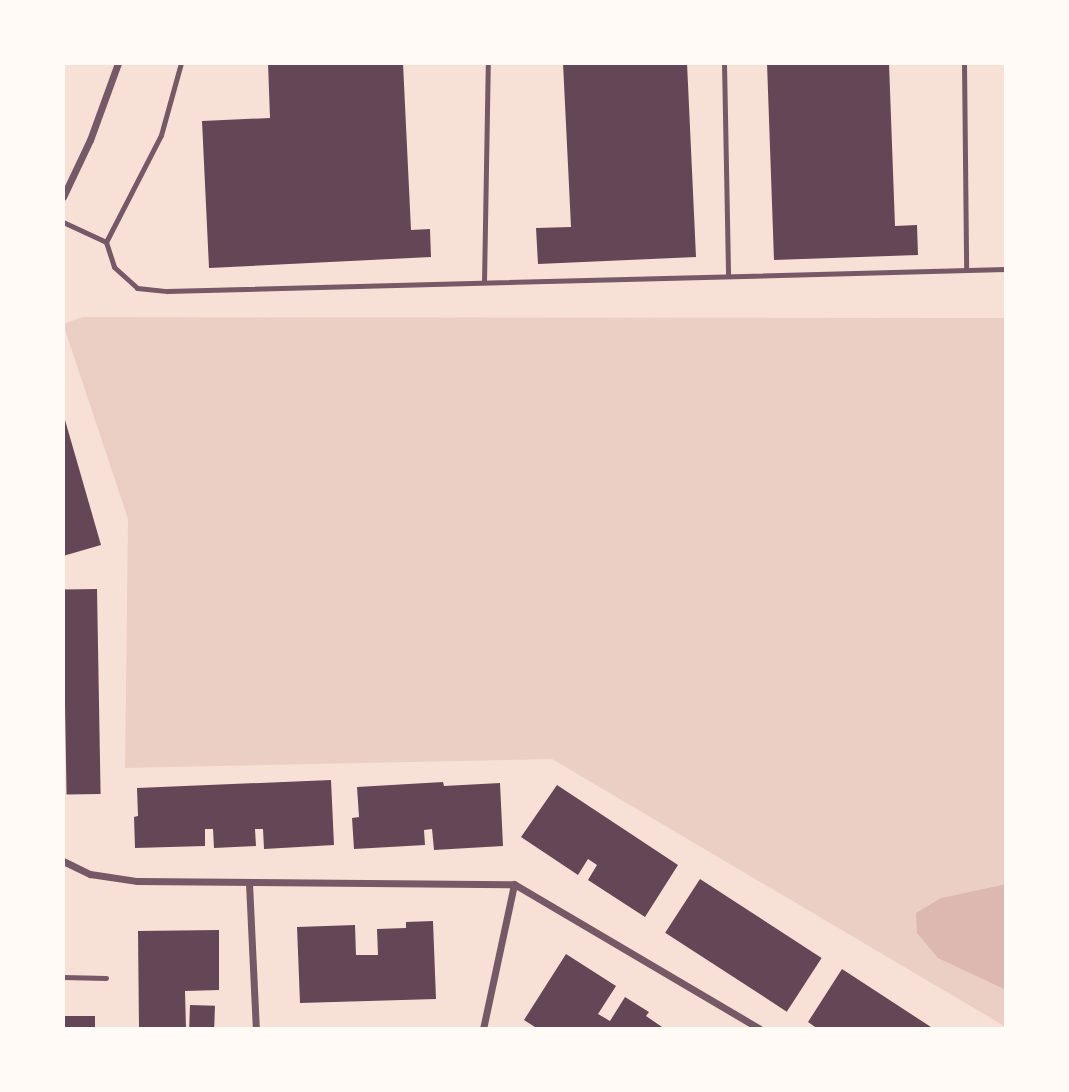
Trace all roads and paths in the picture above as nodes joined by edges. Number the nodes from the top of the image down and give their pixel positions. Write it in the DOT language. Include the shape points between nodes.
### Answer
graph roads {
  1 [pos="118,63"];
  2 [pos="181,63"];
  3 [pos="488,63"];
  4 [pos="724,63"];
  5 [pos="964,63"];
  6 [pos="63,197"];
  7 [pos="63,222"];
  8 [pos="106,242"];
  9 [pos="966,268"];
  10 [pos="1006,269"];
  11 [pos="728,275"];
  12 [pos="484,282"];
  13 [pos="63,860"];
  14 [pos="249,883"];
  15 [pos="514,884"];
  16 [pos="63,977"];
  17 [pos="106,978"];
  18 [pos="256,1029"];
  19 [pos="483,1029"];
  20 [pos="760,1029"];
  1 -- 6 [label="street"];
  2 -- 8 [label="lane" via="161,135"];
  3 -- 12 [label="lane"];
  4 -- 11 [label="lane"];
  5 -- 9 [label="lane"];
  7 -- 8 [label="lane"];
  8 -- 12 [label="lane" via="114,267 137,288 167,291"];
  9 -- 10 [label="lane"];
  9 -- 11 [label="lane"];
  11 -- 12 [label="lane"];
  13 -- 14 [label="street" via="90,874 137,881"];
  14 -- 15 [label="street"];
  14 -- 18 [label="street"];
  15 -- 19 [label="street"];
  15 -- 20 [label="street"];
  16 -- 17 [label="lane"];
}
